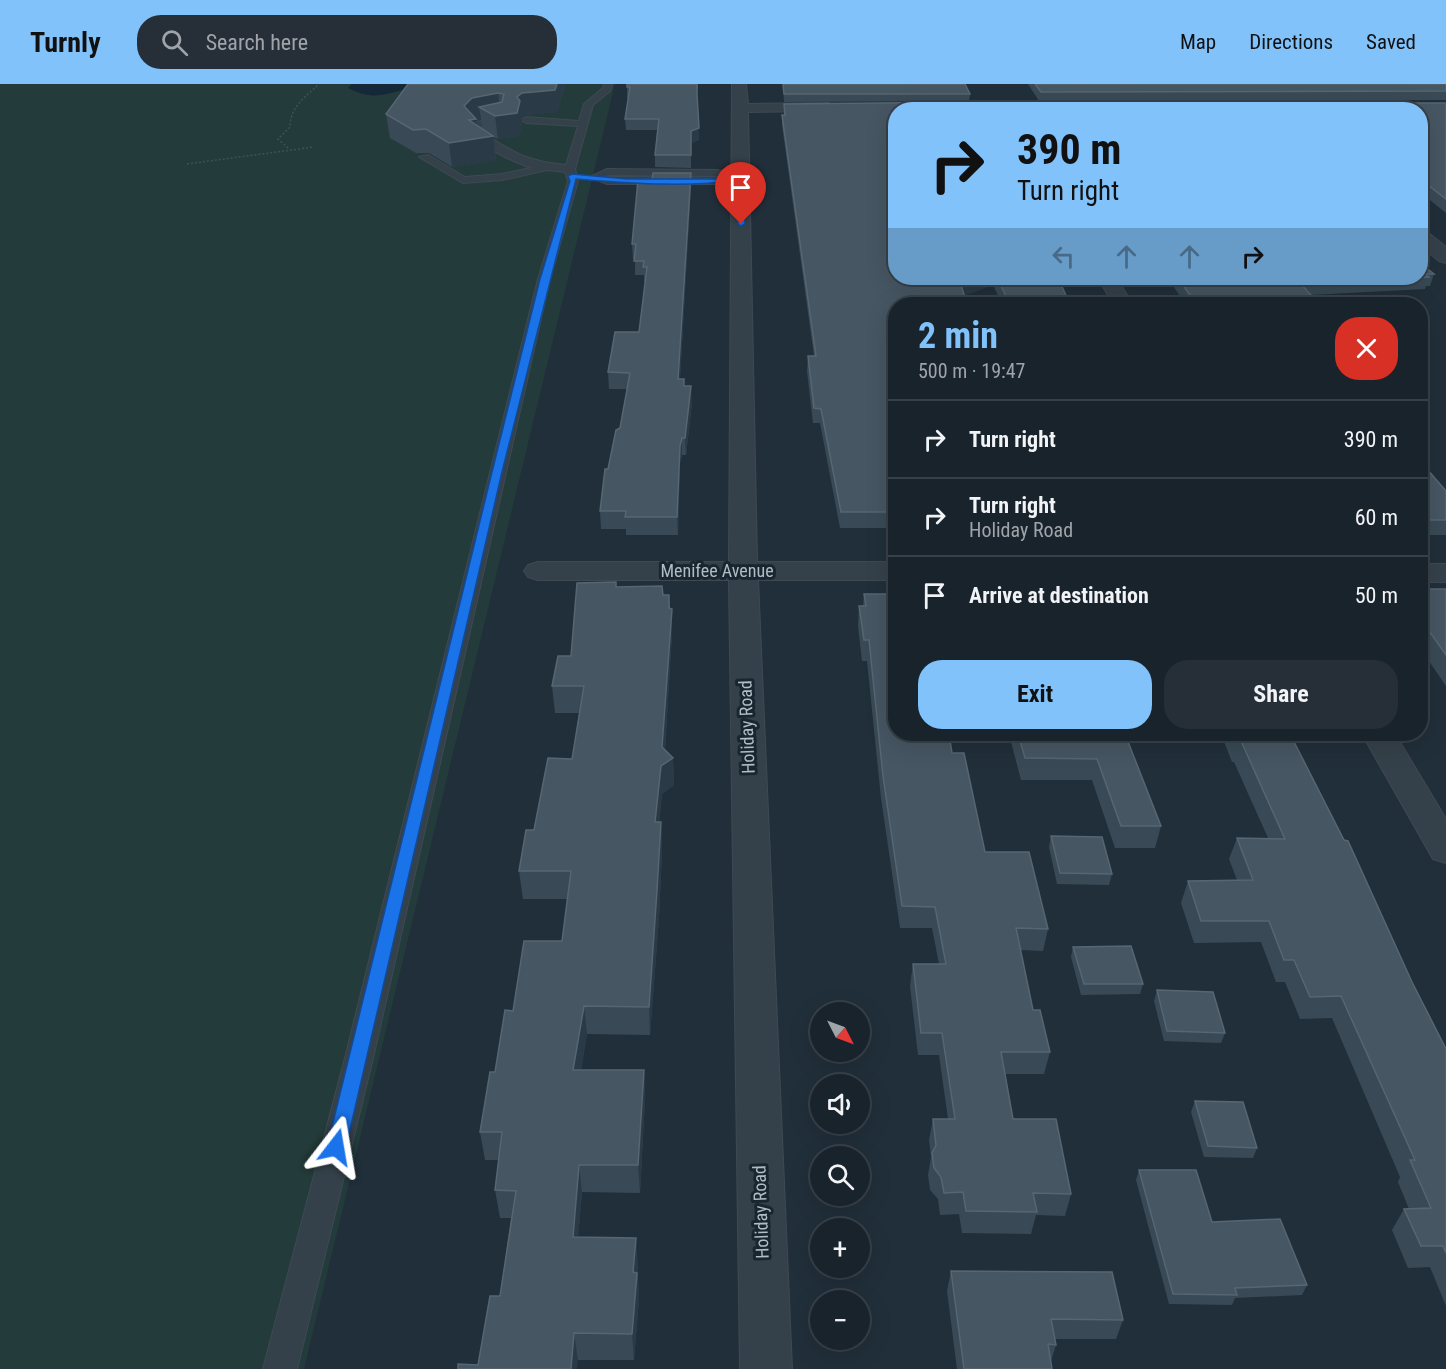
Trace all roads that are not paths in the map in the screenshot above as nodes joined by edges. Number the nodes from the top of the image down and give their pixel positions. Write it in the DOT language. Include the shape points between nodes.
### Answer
graph roads {
  1 [pos="608,84"];
  2 [pos="1245,84"];
  3 [pos="995,92"];
  4 [pos="740,96"];
  5 [pos="1001,102"];
  6 [pos="1265,102"];
  7 [pos="849,107"];
  8 [pos="501,120"];
  9 [pos="526,120"];
  10 [pos="583,124"];
  11 [pos="424,157"];
  12 [pos="547,167"];
  13 [pos="571,173"];
  14 [pos="741,177"];
  15 [pos="1428,242"];
  16 [pos="1446,257"];
  17 [pos="743,570"];
  18 [pos="538,571"];
  19 [pos="888,571"];
  20 [pos="1428,573"];
  21 [pos="1446,573"];
  22 [pos="1382,741"];
  23 [pos="1446,849"];
  24 [pos="280,1369"];
  25 [pos="766,1369"];
  1 -- 10 [label="lane" via="589,104"];
  2 -- 6 [label="street"];
  3 -- 5 [label="street"];
  4 -- 7 [label="street"];
  4 -- 14 [label="street, Holiday Road"];
  8 -- 12 [label="lane" via="479,124 474,129 519,160"];
  9 -- 10 [label="lane"];
  10 -- 13 [label="lane"];
  11 -- 12 [label="lane" via="463,180"];
  12 -- 13 [label="lane"];
  13 -- 14 [label="lane" via="595,177 607,172 717,173"];
  13 -- 24 [label="lane" via="573,181 544,279 359,1058"];
  14 -- 17 [label="street, Holiday Road"];
  15 -- 16 [label="street"];
  17 -- 18 [label="street, Menifee Avenue"];
  17 -- 19 [label="street, Menifee Avenue"];
  17 -- 25 [label="street, Holiday Road"];
  20 -- 21 [label="street"];
  22 -- 23 [label="street"];
}
